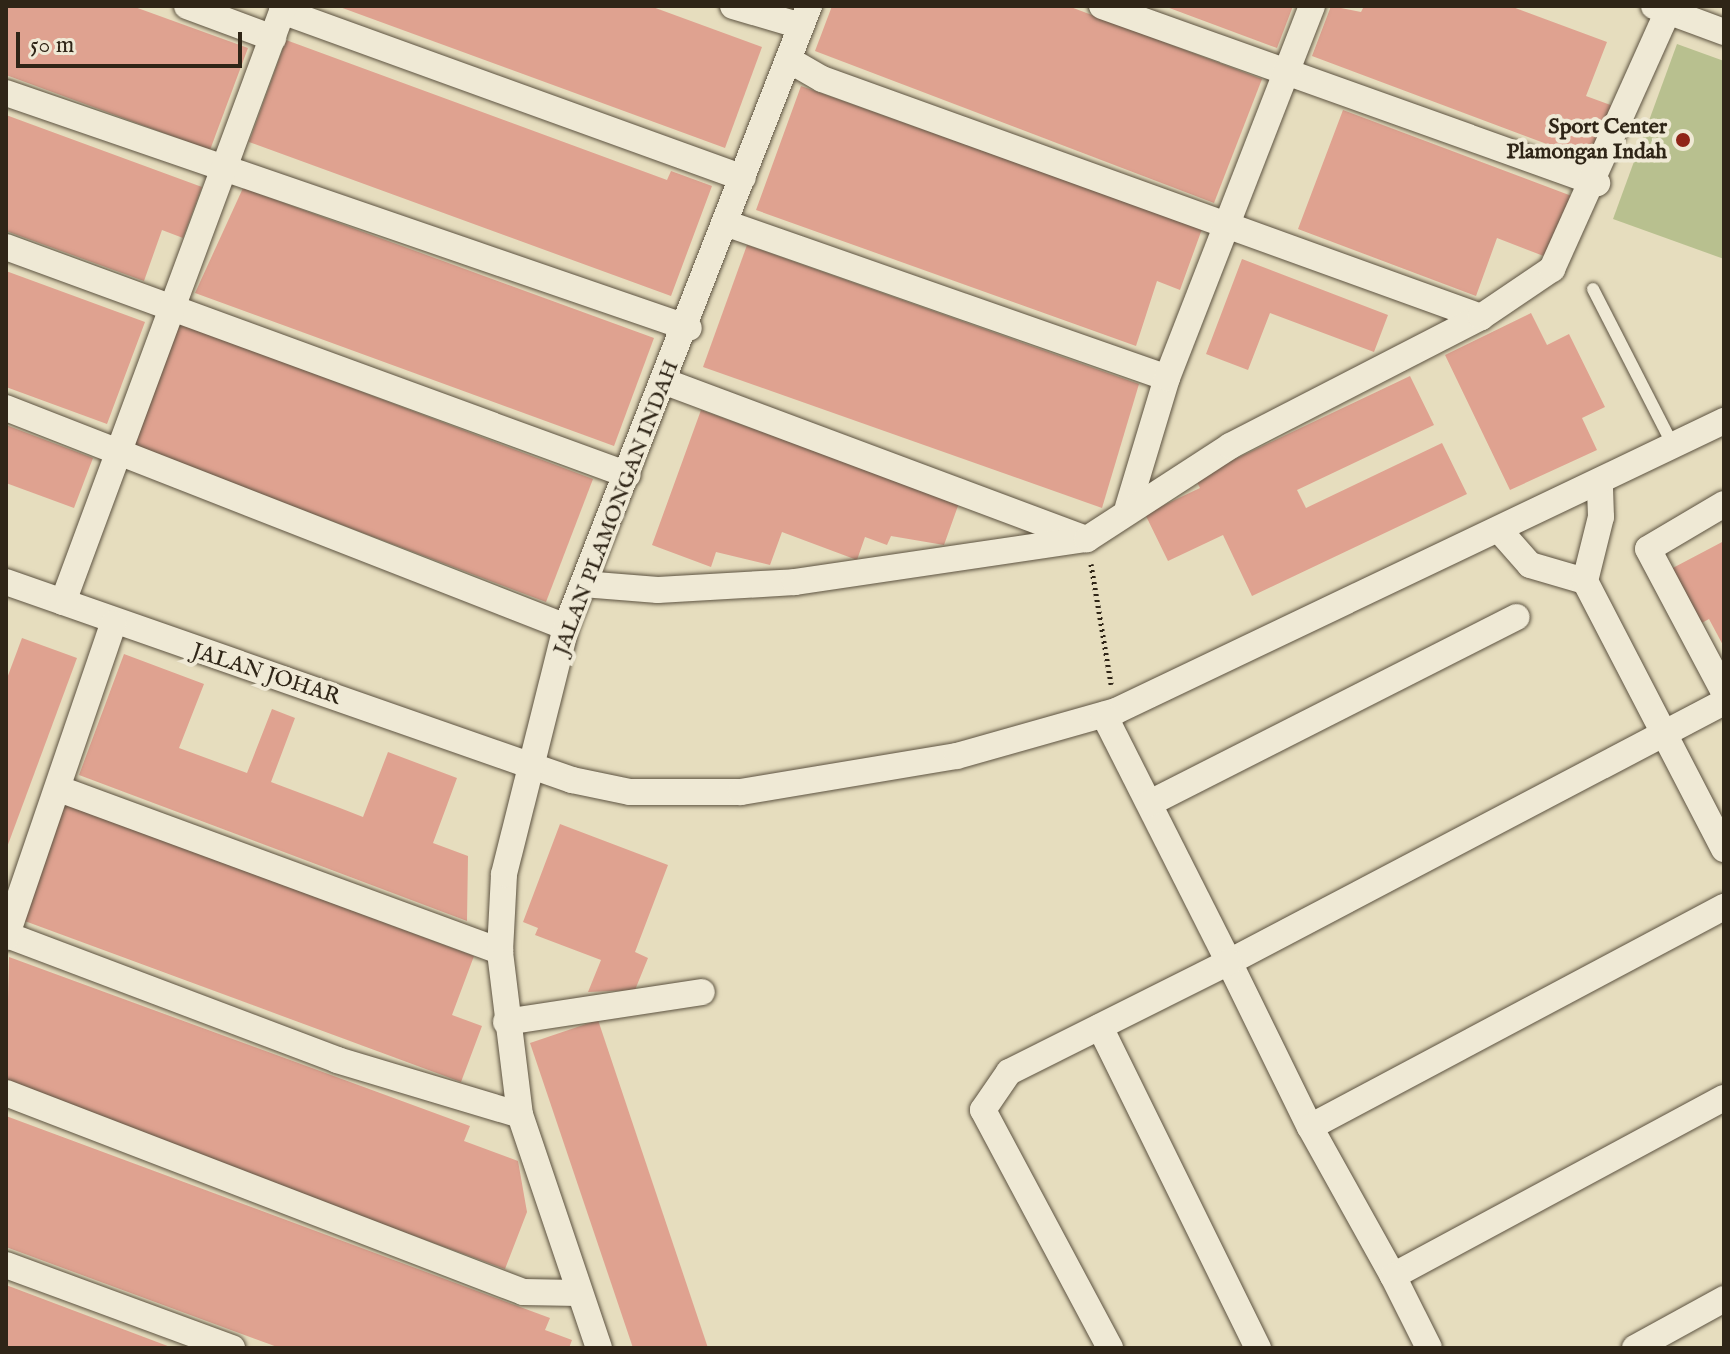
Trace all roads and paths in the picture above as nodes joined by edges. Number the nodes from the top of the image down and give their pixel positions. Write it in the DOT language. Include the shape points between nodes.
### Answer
graph roads {
  1 [pos="187,6"];
  2 [pos="733,6"];
  3 [pos="1102,6"];
  4 [pos="1312,6"];
  5 [pos="283,9"];
  6 [pos="1661,9"];
  7 [pos="805,16"];
  8 [pos="1724,32"];
  9 [pos="273,38"];
  10 [pos="789,60"];
  11 [pos="1286,73"];
  12 [pos="6,93"];
  13 [pos="223,167"];
  14 [pos="743,178"];
  15 [pos="1597,183"];
  16 [pos="728,224"];
  17 [pos="1225,228"];
  18 [pos="6,247"];
  19 [pos="1593,289"];
  20 [pos="172,308"];
  21 [pos="1481,317"];
  22 [pos="689,328"];
  23 [pos="1167,378"];
  24 [pos="666,382"];
  25 [pos="6,408"];
  26 [pos="1724,421"];
  27 [pos="117,450"];
  28 [pos="1675,450"];
  29 [pos="628,475"];
  30 [pos="1600,485"];
  31 [pos="1724,504"];
  32 [pos="1128,507"];
  33 [pos="1500,531"];
  34 [pos="1087,539"];
  35 [pos="1585,581"];
  36 [pos="6,582"];
  37 [pos="583,584"];
  38 [pos="63,602"];
  39 [pos="1516,617"];
  40 [pos="113,624"];
  41 [pos="566,627"];
  42 [pos="1724,692"];
  43 [pos="1724,702"];
  44 [pos="1110,713"];
  45 [pos="1664,732"];
  46 [pos="528,763"];
  47 [pos="62,790"];
  48 [pos="1150,803"];
  49 [pos="1724,849"];
  50 [pos="1724,907"];
  51 [pos="6,936"];
  52 [pos="500,951"];
  53 [pos="1229,962"];
  54 [pos="702,992"];
  55 [pos="506,1022"];
  56 [pos="1100,1027"];
  57 [pos="6,1093"];
  58 [pos="1724,1098"];
  59 [pos="520,1115"];
  60 [pos="1310,1127"];
  61 [pos="6,1265"];
  62 [pos="1393,1276"];
  63 [pos="578,1293"];
  64 [pos="1724,1299"];
  65 [pos="232,1348"];
  66 [pos="599,1348"];
  67 [pos="1110,1348"];
  68 [pos="1258,1348"];
  69 [pos="1429,1348"];
  70 [pos="1635,1348"];
  1 -- 9 [label="street"];
  2 -- 7 [label="street"];
  3 -- 11 [label="street"];
  4 -- 11 [label="street"];
  5 -- 9 [label="street"];
  5 -- 14 [label="street"];
  6 -- 8 [label="street"];
  6 -- 15 [label="street"];
  7 -- 10 [label="street, JALAN PLAMONGAN INDAH"];
  9 -- 13 [label="street"];
  10 -- 14 [label="street, JALAN PLAMONGAN INDAH"];
  10 -- 17 [label="street"];
  11 -- 15 [label="street"];
  11 -- 17 [label="street"];
  12 -- 13 [label="street"];
  13 -- 20 [label="street"];
  13 -- 22 [label="street"];
  14 -- 16 [label="street, JALAN PLAMONGAN INDAH"];
  15 -- 21 [label="street" via="1552,269"];
  16 -- 22 [label="street, JALAN PLAMONGAN INDAH"];
  16 -- 23 [label="street"];
  17 -- 21 [label="street"];
  17 -- 23 [label="street"];
  18 -- 20 [label="street"];
  19 -- 28 [label="lane"];
  20 -- 27 [label="street"];
  20 -- 29 [label="street"];
  21 -- 32 [label="street" via="1230,446"];
  22 -- 24 [label="street, JALAN PLAMONGAN INDAH"];
  23 -- 32 [label="street"];
  24 -- 29 [label="street, JALAN PLAMONGAN INDAH"];
  24 -- 34 [label="street"];
  25 -- 27 [label="street"];
  26 -- 28 [label="street, JALAN JOHAR"];
  27 -- 38 [label="street"];
  27 -- 41 [label="street"];
  28 -- 30 [label="street, JALAN JOHAR"];
  29 -- 37 [label="street, JALAN PLAMONGAN INDAH"];
  30 -- 33 [label="street, JALAN JOHAR"];
  30 -- 35 [label="street" via="1601,517"];
  31 -- 42 [label="street" via="1648,549"];
  32 -- 34 [label="street"];
  33 -- 35 [label="street" via="1530,565"];
  33 -- 44 [label="street, JALAN JOHAR"];
  34 -- 37 [label="street" via="795,582 658,590"];
  34 -- 44 [label="path"];
  35 -- 45 [label="street"];
  36 -- 38 [label="street, JALAN JOHAR"];
  37 -- 41 [label="street, JALAN PLAMONGAN INDAH"];
  38 -- 40 [label="street, JALAN JOHAR"];
  39 -- 48 [label="street"];
  40 -- 46 [label="street, JALAN JOHAR"];
  40 -- 47 [label="street"];
  41 -- 46 [label="street, JALAN PLAMONGAN INDAH"];
  43 -- 45 [label="street"];
  44 -- 46 [label="street, JALAN JOHAR" via="957,756 741,792 630,792"];
  44 -- 48 [label="street"];
  45 -- 49 [label="street"];
  45 -- 53 [label="street"];
  46 -- 52 [label="street, JALAN PLAMONGAN INDAH" via="504,874"];
  47 -- 51 [label="street"];
  47 -- 52 [label="street"];
  48 -- 53 [label="street"];
  50 -- 60 [label="street"];
  51 -- 59 [label="street" via="337,1060"];
  52 -- 55 [label="street, JALAN PLAMONGAN INDAH"];
  53 -- 56 [label="street"];
  53 -- 60 [label="street"];
  54 -- 55 [label="street"];
  55 -- 59 [label="street, JALAN PLAMONGAN INDAH"];
  56 -- 67 [label="street" via="1009,1072 983,1110"];
  56 -- 68 [label="street"];
  57 -- 63 [label="street" via="523,1292"];
  58 -- 62 [label="street"];
  59 -- 63 [label="street, JALAN PLAMONGAN INDAH"];
  60 -- 62 [label="street"];
  61 -- 65 [label="street"];
  62 -- 69 [label="street"];
  63 -- 66 [label="street, JALAN PLAMONGAN INDAH"];
  64 -- 70 [label="street"];
}
